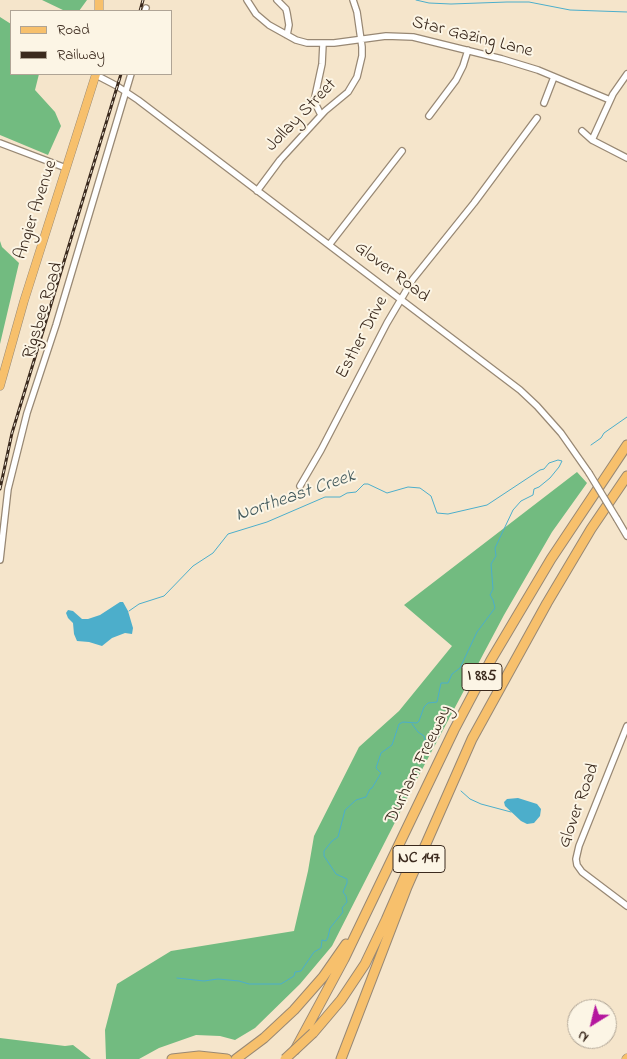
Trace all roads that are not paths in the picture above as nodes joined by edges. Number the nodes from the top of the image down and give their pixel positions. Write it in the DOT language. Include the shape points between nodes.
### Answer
graph roads {
  1 [pos="247,0"];
  2 [pos="277,0"];
  3 [pos="353,0"];
  4 [pos="286,35"];
  5 [pos="361,39"];
  6 [pos="323,44"];
  7 [pos="468,50"];
  8 [pos="627,74"];
  9 [pos="96,75"];
  10 [pos="131,75"];
  11 [pos="554,77"];
  12 [pos="125,91"];
  13 [pos="610,100"];
  14 [pos="544,103"];
  15 [pos="321,115"];
  16 [pos="429,116"];
  17 [pos="538,118"];
  18 [pos="582,131"];
  19 [pos="592,140"];
  20 [pos="0,143"];
  21 [pos="402,151"];
  22 [pos="627,158"];
  23 [pos="66,168"];
  24 [pos="257,191"];
  25 [pos="329,245"];
  26 [pos="401,300"];
  27 [pos="0,386"];
  28 [pos="627,445"];
  29 [pos="627,476"];
  30 [pos="300,486"];
  31 [pos="627,536"];
  32 [pos="0,560"];
  33 [pos="627,726"];
  34 [pos="472,739"];
  35 [pos="370,905"];
  36 [pos="627,906"];
  37 [pos="172,1059"];
  38 [pos="227,1059"];
  39 [pos="236,1059"];
  40 [pos="285,1059"];
  41 [pos="291,1059"];
  42 [pos="341,1059"];
  1 -- 4 [label="street, Star Gazing Lane" via="268,26"];
  2 -- 4 [label="street" via="288,14"];
  3 -- 5 [label="street, Jollay Street"];
  4 -- 6 [label="street, Star Gazing Lane" via="307,43"];
  5 -- 6 [label="street, Star Gazing Lane"];
  5 -- 7 [label="street, Star Gazing Lane" via="413,37"];
  5 -- 15 [label="street, Jollay Street" via="362,56 357,77 348,92"];
  6 -- 15 [label="street" via="314,101"];
  7 -- 11 [label="street, Star Gazing Lane"];
  7 -- 16 [label="street" via="456,80"];
  8 -- 13 [label="street"];
  9 -- 12 [label="street, Glover Road"];
  9 -- 23 [label="main road, Angier Avenue"];
  10 -- 12 [label="street, Rigsbee Road"];
  11 -- 13 [label="street, Star Gazing Lane"];
  11 -- 14 [label="street"];
  12 -- 24 [label="street, Glover Road"];
  12 -- 32 [label="street, Rigsbee Road" via="27,413 8,489"];
  13 -- 19 [label="street"];
  15 -- 24 [label="street, Jollay Street"];
  17 -- 26 [label="street, Esther Drive" via="413,279"];
  18 -- 19 [label="street"];
  19 -- 22 [label="street"];
  20 -- 23 [label="street"];
  21 -- 25 [label="street"];
  23 -- 27 [label="main road, Angier Avenue"];
  24 -- 25 [label="street, Glover Road"];
  25 -- 26 [label="street, Glover Road"];
  26 -- 30 [label="street, Esther Drive"];
  26 -- 31 [label="street, Glover Road, bridge" via="529,398 561,433"];
  28 -- 35 [label="highway, Durham Freeway / I 885" via="556,551 491,660"];
  29 -- 34 [label="highway, Durham Freeway / I 885" via="547,603"];
  33 -- 36 [label="street, Glover Road" via="576,862 582,872"];
  34 -- 40 [label="highway, I 885, bridge" via="425,831 365,964 341,1000"];
  34 -- 42 [label="highway, Durham Freeway / NC 147" via="408,887"];
  35 -- 39 [label="highway, I 885" via="314,988 284,1020"];
  35 -- 41 [label="highway, Durham Freeway"];
  37 -- 38 [label="highway" via="189,1056"];
}
